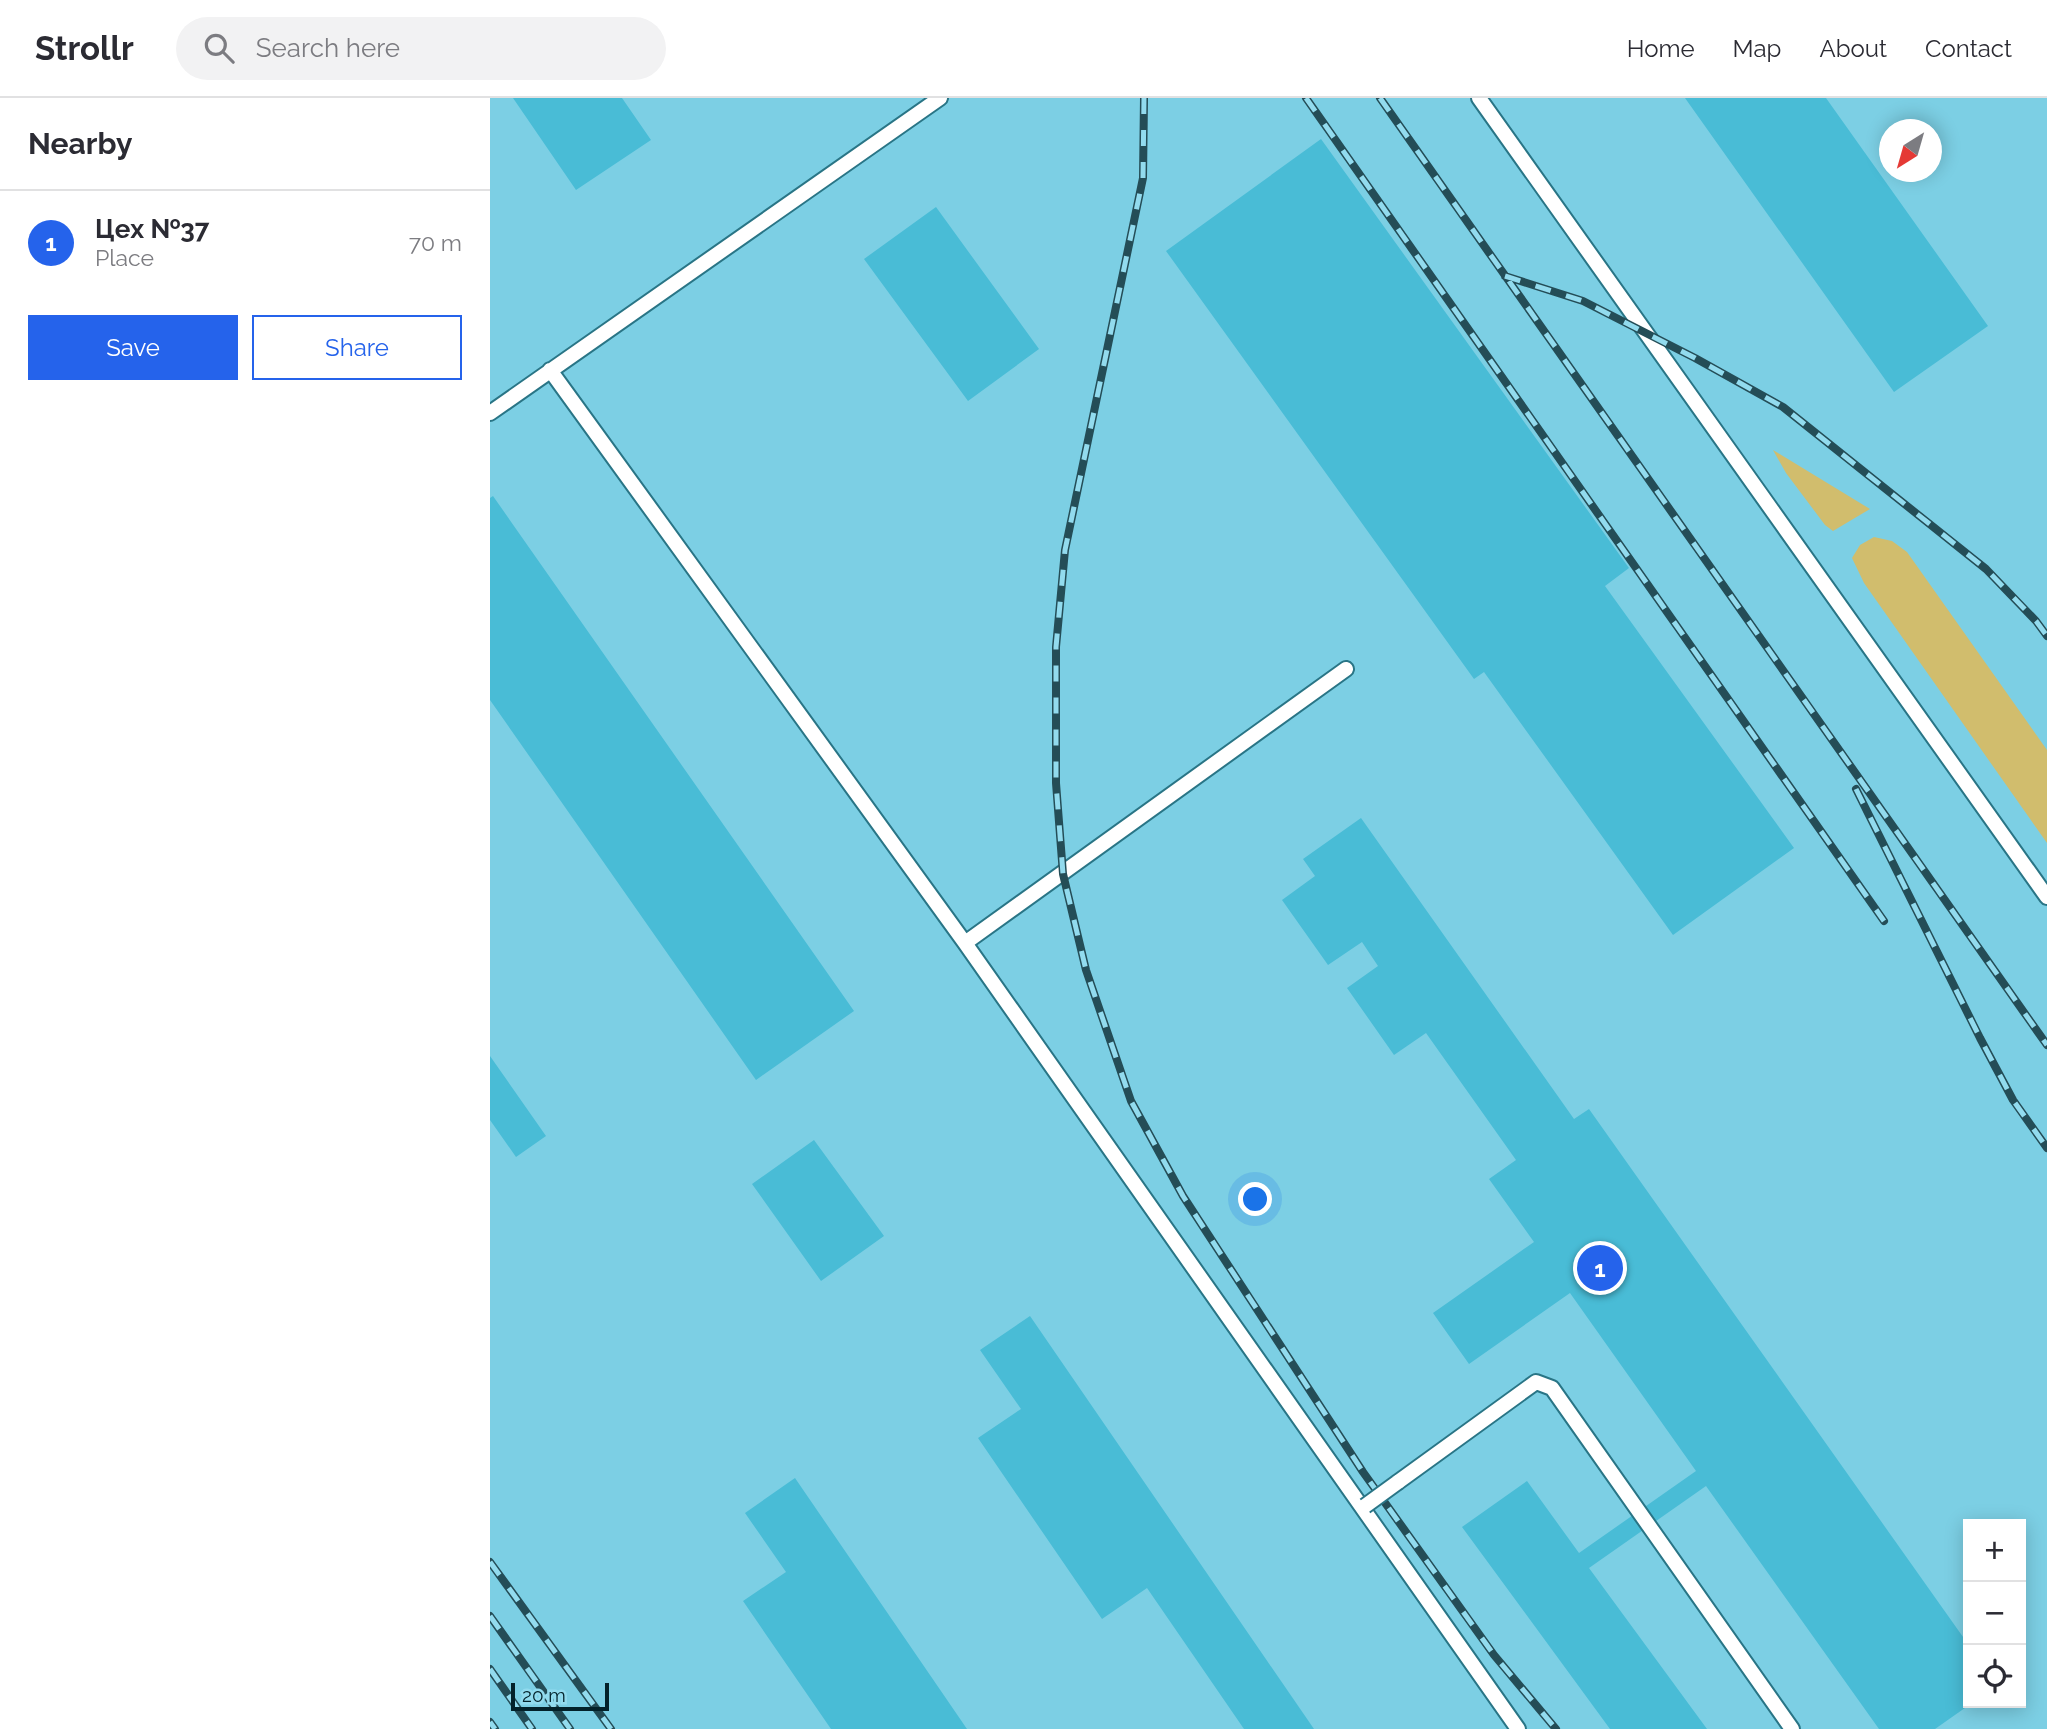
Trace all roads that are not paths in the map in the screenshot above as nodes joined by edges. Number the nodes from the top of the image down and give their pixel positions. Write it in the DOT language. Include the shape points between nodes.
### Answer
graph roads {
  1 [pos="940,98"];
  2 [pos="1479,98"];
  3 [pos="550,370"];
  4 [pos="490,413"];
  5 [pos="1346,669"];
  6 [pos="2047,898"];
  7 [pos="965,943"];
  8 [pos="1364,1507"];
  9 [pos="1518,1729"];
  10 [pos="1792,1729"];
  1 -- 3 [label="lane"];
  2 -- 6 [label="lane"];
  3 -- 4 [label="lane"];
  3 -- 7 [label="lane"];
  5 -- 7 [label="lane"];
  7 -- 8 [label="lane"];
  8 -- 9 [label="lane"];
  8 -- 10 [label="lane, bridge" via="1536,1382 1552,1388"];
}
